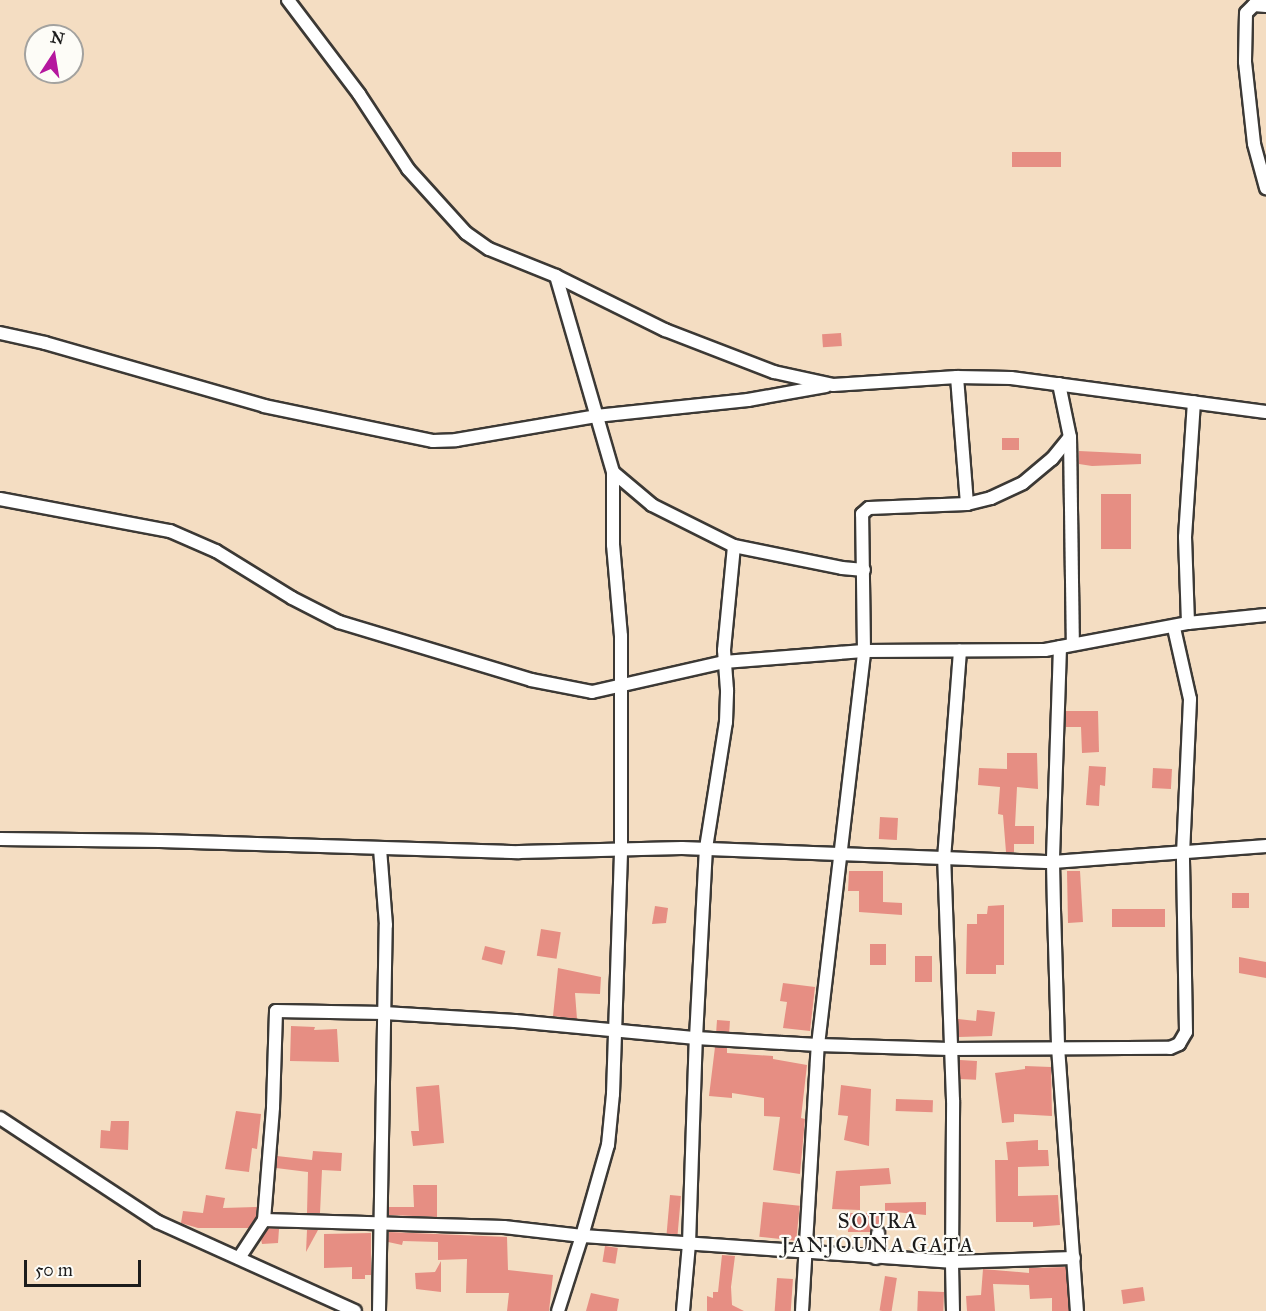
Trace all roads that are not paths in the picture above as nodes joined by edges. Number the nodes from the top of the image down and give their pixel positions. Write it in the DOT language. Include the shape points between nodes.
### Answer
graph roads {
  1 [pos="288,0"];
  2 [pos="1266,6"];
  3 [pos="1266,189"];
  4 [pos="556,276"];
  5 [pos="0,333"];
  6 [pos="957,377"];
  7 [pos="1059,384"];
  8 [pos="833,385"];
  9 [pos="1194,402"];
  10 [pos="1266,412"];
  11 [pos="596,417"];
  12 [pos="1070,437"];
  13 [pos="613,472"];
  14 [pos="0,500"];
  15 [pos="968,504"];
  16 [pos="734,546"];
  17 [pos="864,570"];
  18 [pos="1266,615"];
  19 [pos="1188,623"];
  20 [pos="1174,628"];
  21 [pos="1073,644"];
  22 [pos="1060,647"];
  23 [pos="864,651"];
  24 [pos="960,651"];
  25 [pos="724,662"];
  26 [pos="620,684"];
  27 [pos="0,839"];
  28 [pos="1266,846"];
  29 [pos="706,848"];
  30 [pos="380,849"];
  31 [pos="621,849"];
  32 [pos="842,853"];
  33 [pos="1184,854"];
  34 [pos="944,859"];
  35 [pos="1053,861"];
  36 [pos="384,1013"];
  37 [pos="614,1031"];
  38 [pos="696,1038"];
  39 [pos="818,1045"];
  40 [pos="1058,1047"];
  41 [pos="950,1049"];
  42 [pos="0,1118"];
  43 [pos="264,1220"];
  44 [pos="380,1223"];
  45 [pos="878,1233"];
  46 [pos="582,1236"];
  47 [pos="689,1244"];
  48 [pos="804,1253"];
  49 [pos="239,1258"];
  50 [pos="876,1258"];
  51 [pos="1074,1258"];
  52 [pos="952,1262"];
  53 [pos="355,1311"];
  54 [pos="379,1311"];
  55 [pos="558,1311"];
  56 [pos="683,1311"];
  57 [pos="802,1311"];
  58 [pos="953,1311"];
  59 [pos="1077,1311"];
  1 -- 4 [label="street" via="408,169 444,212 489,249"];
  2 -- 3 [label="street" via="1254,5 1246,13 1245,62 1254,144"];
  4 -- 8 [label="street" via="675,333 774,372"];
  4 -- 11 [label="street"];
  5 -- 11 [label="street" via="264,406 433,441"];
  6 -- 7 [label="street"];
  6 -- 8 [label="street"];
  6 -- 15 [label="street"];
  7 -- 9 [label="street"];
  7 -- 12 [label="street"];
  8 -- 11 [label="street" via="748,400"];
  9 -- 10 [label="street"];
  9 -- 19 [label="street" via="1185,537"];
  11 -- 13 [label="street"];
  12 -- 15 [label="street" via="1052,459 1023,483"];
  12 -- 21 [label="street"];
  13 -- 16 [label="street" via="652,505"];
  13 -- 26 [label="street"];
  14 -- 26 [label="street" via="170,531 216,551 339,622 531,680 592,692"];
  15 -- 17 [label="street" via="864,509"];
  16 -- 17 [label="street"];
  16 -- 25 [label="street"];
  17 -- 23 [label="street"];
  18 -- 19 [label="street"];
  19 -- 20 [label="street"];
  20 -- 21 [label="street"];
  20 -- 33 [label="street" via="1190,699"];
  21 -- 22 [label="street"];
  22 -- 24 [label="street"];
  22 -- 35 [label="street"];
  23 -- 24 [label="street"];
  23 -- 25 [label="street"];
  23 -- 32 [label="street"];
  24 -- 34 [label="street"];
  25 -- 26 [label="street"];
  25 -- 29 [label="street" via="726,722"];
  26 -- 31 [label="street"];
  27 -- 30 [label="street"];
  28 -- 33 [label="street"];
  29 -- 31 [label="street"];
  29 -- 32 [label="street"];
  29 -- 38 [label="street"];
  30 -- 31 [label="street"];
  30 -- 36 [label="street" via="386,925"];
  31 -- 37 [label="street"];
  32 -- 34 [label="street"];
  32 -- 39 [label="street"];
  33 -- 35 [label="street"];
  33 -- 40 [label="street" via="1186,1032 1179,1044 1170,1048"];
  34 -- 35 [label="street"];
  34 -- 41 [label="street"];
  35 -- 40 [label="street"];
  36 -- 37 [label="street"];
  36 -- 43 [label="street" via="276,1011"];
  36 -- 44 [label="street"];
  37 -- 38 [label="street"];
  37 -- 46 [label="street" via="608,1145"];
  38 -- 39 [label="street"];
  38 -- 47 [label="street"];
  39 -- 41 [label="street"];
  39 -- 48 [label="street"];
  40 -- 41 [label="street"];
  40 -- 51 [label="street"];
  41 -- 52 [label="street"];
  42 -- 49 [label="street" via="135,1209"];
  43 -- 44 [label="street"];
  43 -- 49 [label="street"];
  44 -- 46 [label="street" via="504,1227"];
  44 -- 54 [label="street"];
  45 -- 50 [label="street"];
  46 -- 47 [label="street"];
  46 -- 55 [label="street"];
  47 -- 48 [label="street"];
  47 -- 56 [label="street"];
  48 -- 50 [label="street"];
  48 -- 57 [label="street"];
  49 -- 53 [label="street"];
  50 -- 52 [label="street"];
  51 -- 52 [label="street"];
  51 -- 59 [label="street"];
  52 -- 58 [label="street"];
}
